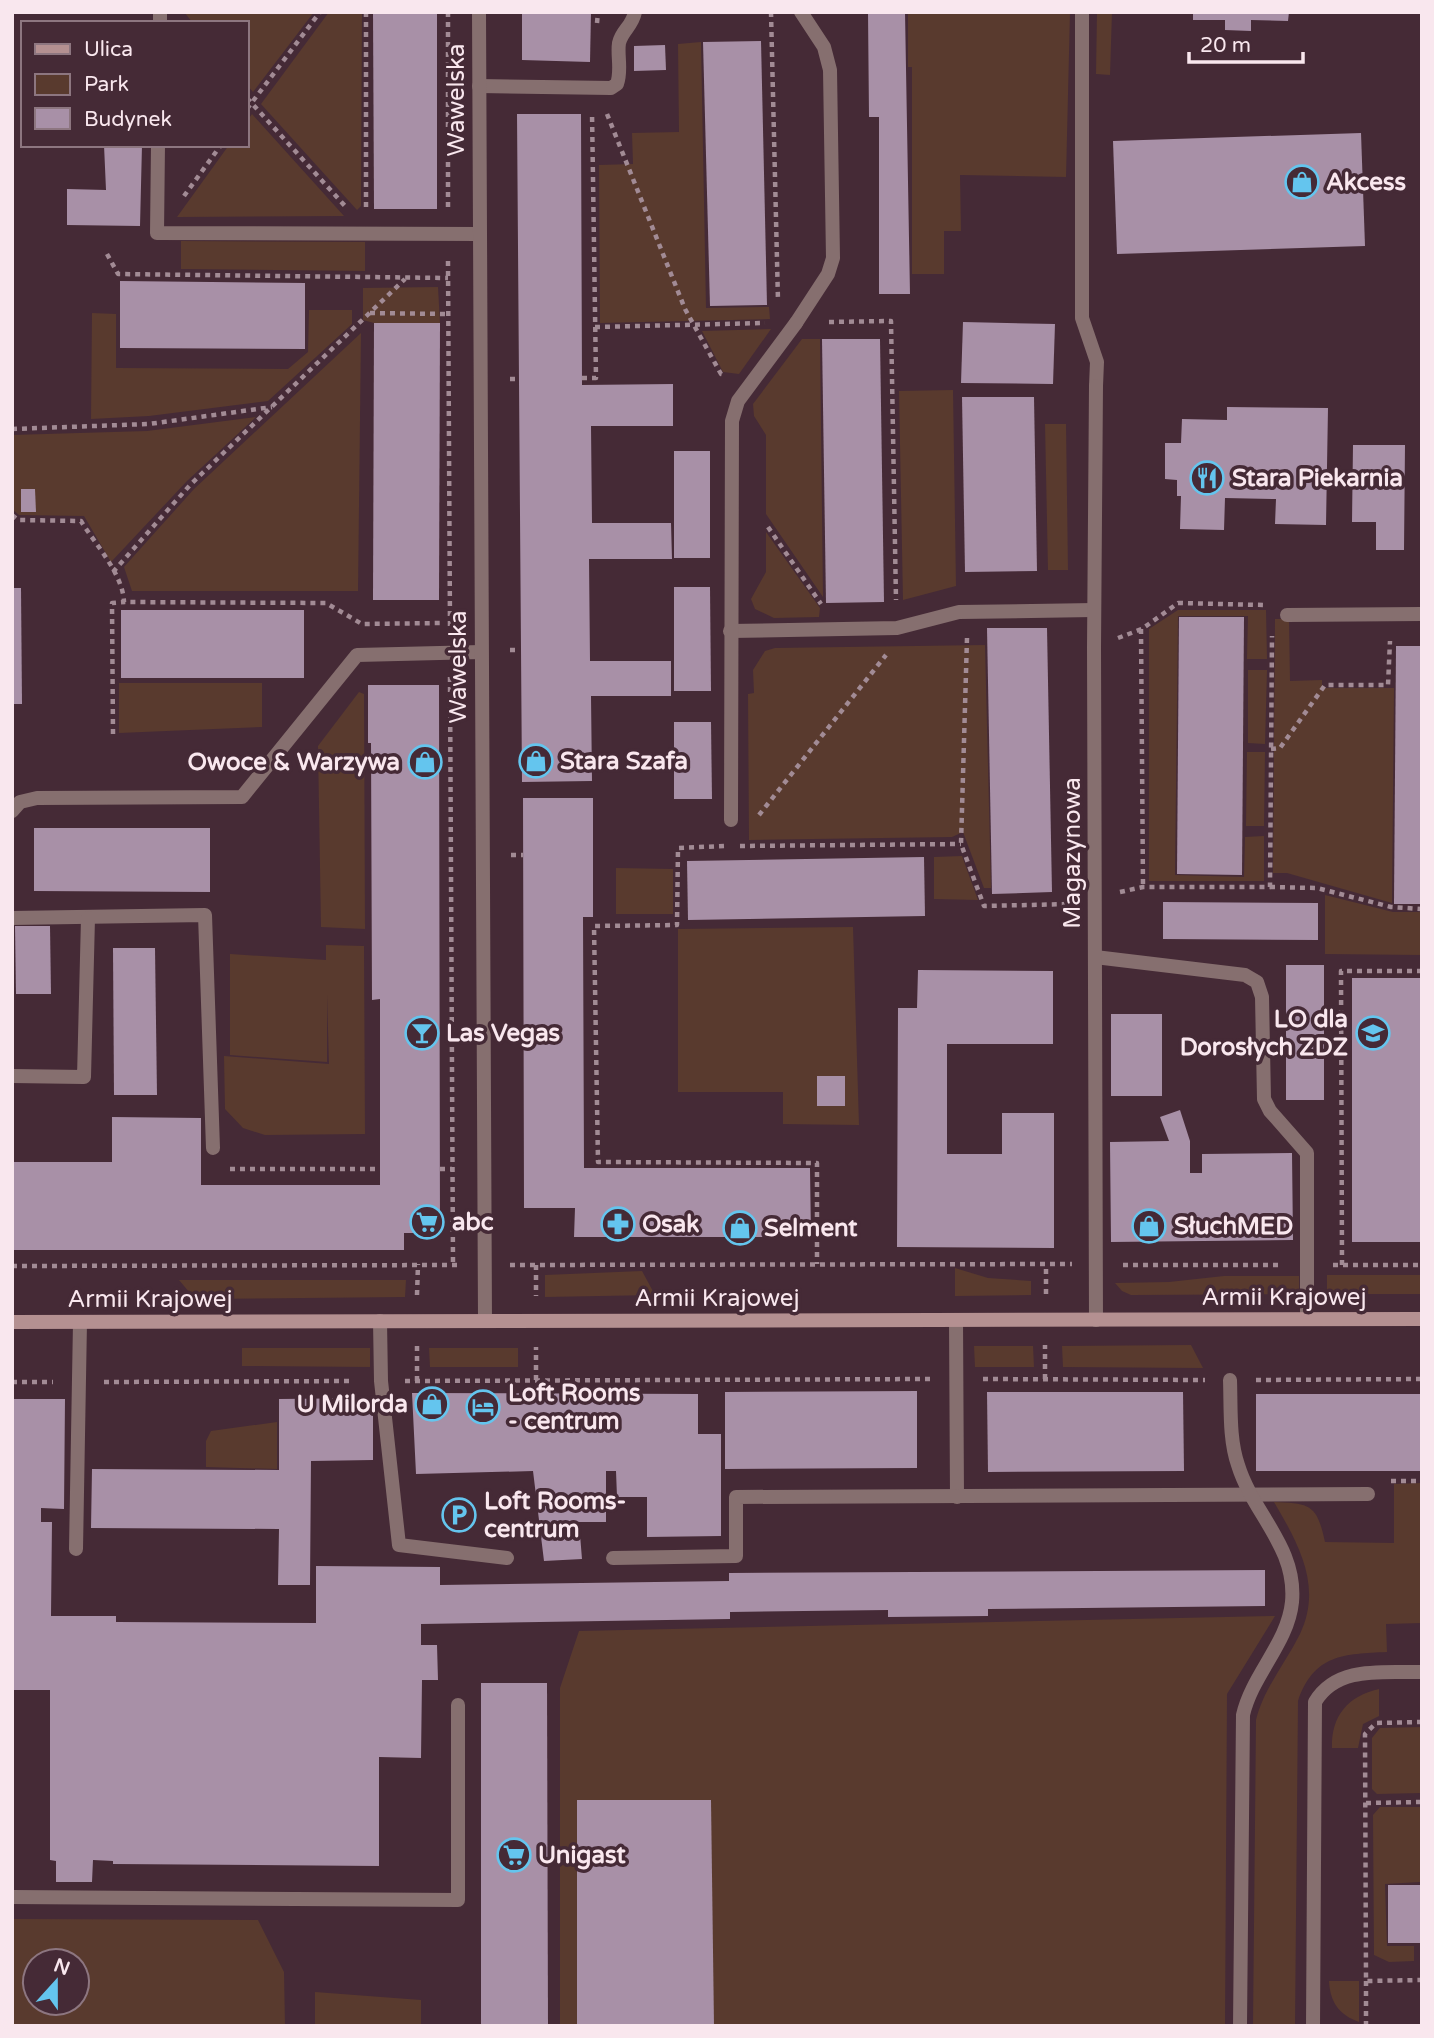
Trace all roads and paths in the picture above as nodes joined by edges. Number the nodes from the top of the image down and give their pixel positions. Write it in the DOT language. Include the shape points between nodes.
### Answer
graph roads {
  1 [pos="320,12"];
  2 [pos="366,12"];
  3 [pos="479,12"];
  4 [pos="598,12"];
  5 [pos="635,12"];
  6 [pos="771,12"];
  7 [pos="801,12"];
  8 [pos="1082,12"];
  9 [pos="597,35"];
  10 [pos="479,86"];
  11 [pos="594,88"];
  12 [pos="248,99"];
  13 [pos="251,103"];
  14 [pos="248,108"];
  15 [pos="158,147"];
  16 [pos="220,147"];
  17 [pos="353,216"];
  18 [pos="366,216"];
  19 [pos="156,222"];
  20 [pos="480,234"];
  21 [pos="107,254"];
  22 [pos="448,278"];
  23 [pos="405,279"];
  24 [pos="370,313"];
  25 [pos="448,314"];
  26 [pos="779,323"];
  27 [pos="796,323"];
  28 [pos="694,324"];
  29 [pos="596,327"];
  30 [pos="582,378"];
  31 [pos="510,379"];
  32 [pos="519,379"];
  33 [pos="754,379"];
  34 [pos="272,407"];
  35 [pos="12,429"];
  36 [pos="12,515"];
  37 [pos="768,527"];
  38 [pos="113,572"];
  39 [pos="124,602"];
  40 [pos="825,609"];
  41 [pos="1094,610"];
  42 [pos="959,612"];
  43 [pos="1422,614"];
  44 [pos="1280,615"];
  45 [pos="450,623"];
  46 [pos="897,628"];
  47 [pos="1142,629"];
  48 [pos="730,631"];
  49 [pos="1396,634"];
  50 [pos="1094,648"];
  51 [pos="510,650"];
  52 [pos="520,650"];
  53 [pos="481,652"];
  54 [pos="113,734"];
  55 [pos="1271,749"];
  56 [pos="12,811"];
  57 [pos="731,820"];
  58 [pos="751,825"];
  59 [pos="743,835"];
  60 [pos="961,844"];
  61 [pos="734,846"];
  62 [pos="511,855"];
  63 [pos="523,855"];
  64 [pos="1143,887"];
  65 [pos="1270,887"];
  66 [pos="1068,891"];
  67 [pos="1094,897"];
  68 [pos="1068,904"];
  69 [pos="1422,909"];
  70 [pos="12,918"];
  71 [pos="88,918"];
  72 [pos="1068,918"];
  73 [pos="1095,957"];
  74 [pos="1422,971"];
  75 [pos="12,1076"];
  76 [pos="213,1148"];
  77 [pos="380,1169"];
  78 [pos="440,1169"];
  79 [pos="452,1169"];
  80 [pos="1068,1251"];
  81 [pos="817,1264"];
  82 [pos="1068,1264"];
  83 [pos="453,1265"];
  84 [pos="512,1265"];
  85 [pos="1095,1265"];
  86 [pos="1307,1265"];
  87 [pos="1342,1265"];
  88 [pos="1422,1265"];
  89 [pos="12,1266"];
  90 [pos="1307,1319"];
  91 [pos="1422,1319"];
  92 [pos="956,1320"];
  93 [pos="1096,1320"];
  94 [pos="380,1321"];
  95 [pos="485,1321"];
  96 [pos="12,1322"];
  97 [pos="80,1322"];
  98 [pos="956,1379"];
  99 [pos="1422,1379"];
  100 [pos="1230,1380"];
  101 [pos="381,1381"];
  102 [pos="12,1382"];
  103 [pos="79,1382"];
  104 [pos="1251,1494"];
  105 [pos="1368,1494"];
  106 [pos="957,1497"];
  107 [pos="76,1549"];
  108 [pos="507,1558"];
  109 [pos="613,1558"];
  110 [pos="1422,1672"];
  111 [pos="458,1705"];
  112 [pos="1422,1722"];
  113 [pos="1366,1802"];
  114 [pos="1422,1802"];
  115 [pos="12,1897"];
  116 [pos="1422,1980"];
  117 [pos="1366,1981"];
  118 [pos="1240,2026"];
  119 [pos="1312,2026"];
  120 [pos="1366,2026"];
  1 -- 13 [label="path"];
  2 -- 18 [label="path"];
  3 -- 10 [label="street, Wawelska"];
  4 -- 9 [label="path"];
  5 -- 11 [label="street" via="633,24 620,42 617,84"];
  6 -- 26 [label="path"];
  7 -- 27 [label="street" via="824,47 830,70 834,244 828,274"];
  8 -- 41 [label="street, Magazynowa" via="1082,318 1097,362"];
  10 -- 11 [label="street"];
  10 -- 20 [label="street, Wawelska"];
  11 -- 28 [label="path"];
  11 -- 29 [label="path"];
  12 -- 13 [label="path"];
  13 -- 14 [label="path"];
  13 -- 17 [label="path"];
  15 -- 19 [label="street"];
  16 -- 19 [label="path" via="184,197"];
  19 -- 20 [label="street" via="157,233"];
  20 -- 53 [label="street, Wawelska"];
  21 -- 23 [label="path" via="118,274"];
  22 -- 23 [label="path"];
  23 -- 24 [label="path"];
  24 -- 25 [label="path"];
  24 -- 34 [label="path"];
  26 -- 27 [label="path"];
  26 -- 28 [label="path"];
  27 -- 33 [label="street"];
  27 -- 46 [label="path" via="891,321"];
  28 -- 29 [label="path"];
  28 -- 33 [label="path" via="721,374"];
  29 -- 30 [label="path" via="596,378"];
  31 -- 32 [label="path"];
  33 -- 48 [label="street" via="738,401 732,421"];
  34 -- 35 [label="path" via="149,424"];
  34 -- 38 [label="path" via="190,485"];
  36 -- 38 [label="path" via="18,520 81,521"];
  37 -- 40 [label="path"];
  38 -- 39 [label="path"];
  39 -- 45 [label="path" via="326,603 362,624"];
  39 -- 54 [label="path" via="113,603"];
  41 -- 42 [label="street"];
  41 -- 50 [label="street, Magazynowa"];
  42 -- 46 [label="street"];
  42 -- 60 [label="path" via="968,626"];
  43 -- 44 [label="street"];
  44 -- 47 [label="path" via="1272,605 1178,603"];
  44 -- 55 [label="path"];
  46 -- 48 [label="street"];
  46 -- 58 [label="path" via="896,641"];
  47 -- 50 [label="path"];
  47 -- 64 [label="path"];
  48 -- 57 [label="street"];
  49 -- 55 [label="path" via="1390,640 1388,685 1325,685 1280,748"];
  50 -- 67 [label="street, Magazynowa"];
  51 -- 52 [label="path"];
  53 -- 56 [label="street" via="357,655 242,797 37,798 20,802"];
  53 -- 95 [label="street, Wawelska"];
  55 -- 65 [label="path"];
  59 -- 61 [label="path"];
  60 -- 61 [label="path"];
  60 -- 68 [label="path" via="984,906"];
  61 -- 81 [label="path" via="678,848 677,925 594,926 598,1162 817,1163"];
  62 -- 63 [label="path"];
  64 -- 65 [label="path"];
  64 -- 67 [label="path"];
  65 -- 69 [label="path" via="1317,888 1391,907"];
  66 -- 68 [label="path"];
  67 -- 68 [label="path"];
  67 -- 73 [label="street, Magazynowa"];
  68 -- 72 [label="path"];
  70 -- 71 [label="street"];
  71 -- 75 [label="street" via="84,1077"];
  71 -- 76 [label="street" via="205,915"];
  73 -- 85 [label="street, Magazynowa"];
  73 -- 86 [label="street" via="1245,975 1257,982 1262,997 1264,1099 1307,1153"];
  74 -- 87 [label="path" via="1341,971"];
  76 -- 77 [label="path" via="214,1168"];
  78 -- 79 [label="path"];
  80 -- 82 [label="path"];
  81 -- 82 [label="path"];
  81 -- 84 [label="path"];
  82 -- 85 [label="path"];
  83 -- 89 [label="path"];
  85 -- 86 [label="path"];
  85 -- 93 [label="street, Magazynowa"];
  86 -- 87 [label="path"];
  86 -- 90 [label="street"];
  87 -- 88 [label="path"];
  90 -- 91 [label="street, Armii Krajowej"];
  90 -- 93 [label="street, Armii Krajowej"];
  92 -- 93 [label="street, Armii Krajowej"];
  92 -- 95 [label="street, Armii Krajowej"];
  92 -- 98 [label="street"];
  94 -- 95 [label="street, Armii Krajowej"];
  94 -- 97 [label="street, Armii Krajowej"];
  94 -- 101 [label="street"];
  96 -- 97 [label="street, Armii Krajowej"];
  97 -- 103 [label="street"];
  98 -- 100 [label="path"];
  98 -- 101 [label="path"];
  98 -- 106 [label="street"];
  99 -- 100 [label="path"];
  100 -- 104 [label="street" via="1233,1446"];
  101 -- 103 [label="path"];
  101 -- 108 [label="street" via="399,1545"];
  102 -- 103 [label="path"];
  103 -- 107 [label="street"];
  104 -- 105 [label="street"];
  104 -- 106 [label="street"];
  104 -- 118 [label="street" via="1282,1545 1293,1581 1288,1620 1247,1698 1243,1715"];
  106 -- 109 [label="street" via="736,1497 736,1556"];
  110 -- 119 [label="street" via="1341,1677 1323,1689 1315,1702"];
  111 -- 115 [label="street" via="458,1900"];
  112 -- 113 [label="path" via="1376,1723 1366,1734"];
  113 -- 114 [label="path"];
  113 -- 117 [label="path"];
  116 -- 117 [label="path"];
  117 -- 120 [label="path"];
}
